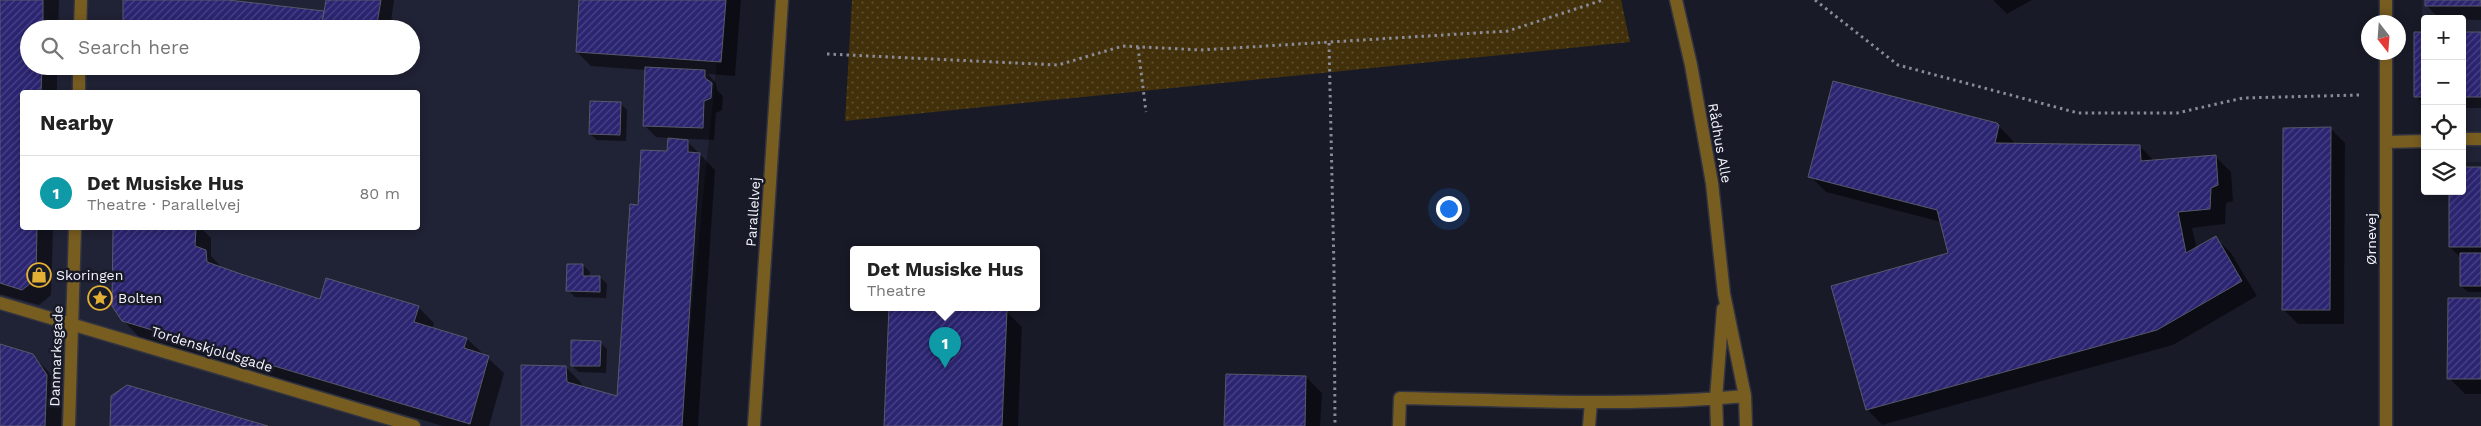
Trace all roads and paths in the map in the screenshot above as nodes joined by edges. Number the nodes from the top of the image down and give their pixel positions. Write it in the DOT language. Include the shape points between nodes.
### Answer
graph roads {
  1 [pos="81,0"];
  2 [pos="782,0"];
  3 [pos="1603,0"];
  4 [pos="1676,0"];
  5 [pos="1815,0"];
  6 [pos="2386,0"];
  7 [pos="2386,15"];
  8 [pos="80,20"];
  9 [pos="1329,43"];
  10 [pos="1138,47"];
  11 [pos="827,54"];
  12 [pos="2386,60"];
  13 [pos="79,75"];
  14 [pos="79,90"];
  15 [pos="2386,95"];
  16 [pos="1146,112"];
  17 [pos="2466,139"];
  18 [pos="2481,139"];
  19 [pos="2421,141"];
  20 [pos="2386,142"];
  21 [pos="75,230"];
  22 [pos="1724,294"];
  23 [pos="0,302"];
  24 [pos="73,322"];
  25 [pos="1745,396"];
  26 [pos="1716,398"];
  27 [pos="1591,402"];
  28 [pos="69,426"];
  29 [pos="414,426"];
  30 [pos="754,426"];
  31 [pos="1335,426"];
  32 [pos="1399,426"];
  33 [pos="1589,426"];
  34 [pos="1717,426"];
  35 [pos="1746,426"];
  36 [pos="2386,426"];
  1 -- 8 [label="street"];
  2 -- 30 [label="street, Parallelvej"];
  3 -- 9 [label="path" via="1508,31"];
  4 -- 22 [label="street, Rådhus Alle" via="1692,65 1712,183"];
  5 -- 15 [label="path" via="1898,65 2078,113 2176,113 2243,98"];
  6 -- 7 [label="street"];
  9 -- 10 [label="path" via="1201,50"];
  9 -- 31 [label="path"];
  10 -- 11 [label="path" via="1123,46 1058,65"];
  10 -- 16 [label="path"];
  12 -- 15 [label="street, Ørnevej"];
  13 -- 14 [label="street"];
  15 -- 20 [label="street, Ørnevej"];
  17 -- 18 [label="street"];
  19 -- 20 [label="street"];
  20 -- 36 [label="street, Ørnevej"];
  21 -- 24 [label="street, Danmarksgade"];
  22 -- 25 [label="street, Rådhus Alle"];
  22 -- 26 [label="street, Rådhus Alle"];
  23 -- 24 [label="street, Tordenskjoldsgade"];
  24 -- 28 [label="street, Danmarksgade"];
  24 -- 29 [label="street, Tordenskjoldsgade"];
  25 -- 26 [label="street"];
  25 -- 35 [label="street, Rådhus Alle"];
  26 -- 27 [label="street"];
  26 -- 34 [label="street, Rådhus Alle"];
  27 -- 32 [label="street" via="1400,398"];
  27 -- 33 [label="street"];
}
